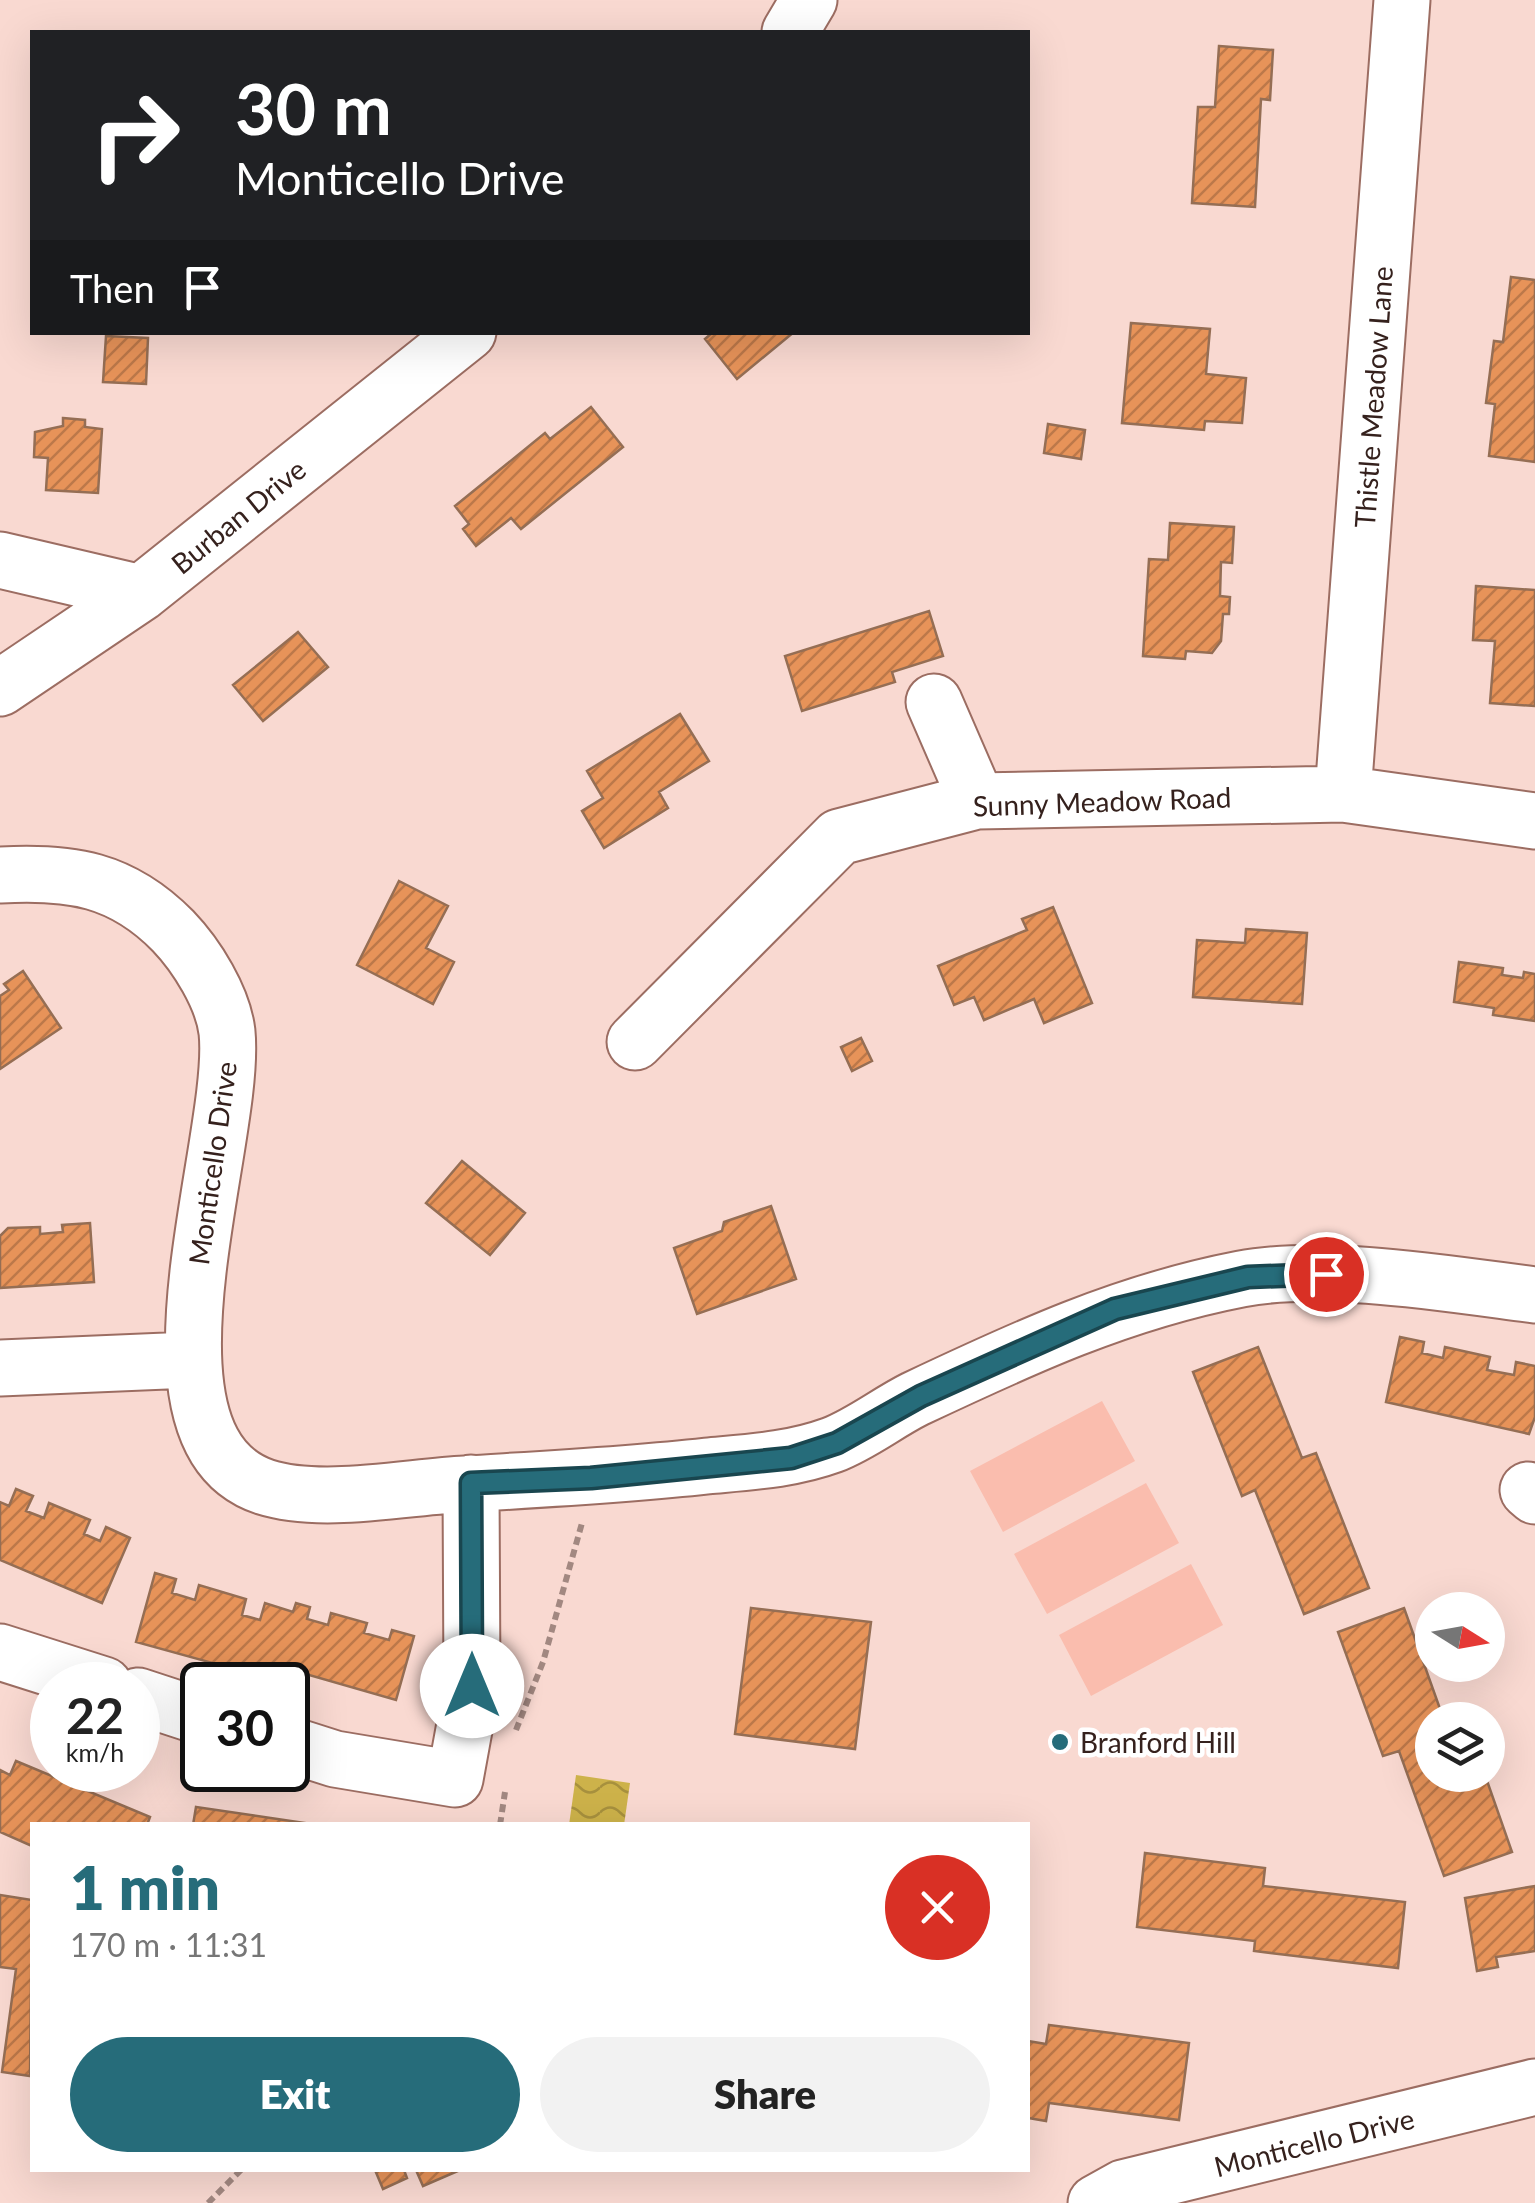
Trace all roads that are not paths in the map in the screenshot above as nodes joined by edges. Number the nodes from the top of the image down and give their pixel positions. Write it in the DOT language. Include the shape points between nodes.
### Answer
graph roads {
  1 [pos="809,0"];
  2 [pos="1402,0"];
  3 [pos="791,30"];
  4 [pos="464,335"];
  5 [pos="0,560"];
  6 [pos="141,593"];
  7 [pos="0,688"];
  8 [pos="934,702"];
  9 [pos="1343,794"];
  10 [pos="978,801"];
  11 [pos="1535,821"];
  12 [pos="0,875"];
  13 [pos="635,1042"];
  14 [pos="1535,1296"];
  15 [pos="190,1360"];
  16 [pos="0,1368"];
  17 [pos="471,1483"];
  18 [pos="0,1652"];
  19 [pos="32,1662"];
  20 [pos="310,1752"];
  21 [pos="1535,2087"];
  22 [pos="1096,2203"];
  1 -- 3 [label="street"];
  2 -- 9 [label="street, Thistle Meadow Lane"];
  4 -- 6 [label="street, Burban Drive"];
  5 -- 6 [label="street"];
  6 -- 7 [label="street, Burban Drive"];
  8 -- 10 [label="street"];
  9 -- 10 [label="street, Sunny Meadow Road"];
  9 -- 11 [label="street, Sunny Meadow Road"];
  10 -- 13 [label="street, Sunny Meadow Road" via="840,837"];
  12 -- 15 [label="street, Monticello Drive" via="93,880 144,902 181,940 213,990 226,1027 228,1074"];
  14 -- 17 [label="street, Monticello Drive" via="1326,1274 1248,1277 1115,1309 925,1394 837,1443 791,1458"];
  15 -- 16 [label="street"];
  15 -- 17 [label="street, Monticello Drive" via="207,1433 229,1462 262,1486 336,1492"];
  17 -- 20 [label="street" via="472,1686 454,1779"];
  18 -- 19 [label="street"];
  21 -- 22 [label="street, Monticello Drive" via="1123,2188"];
}
